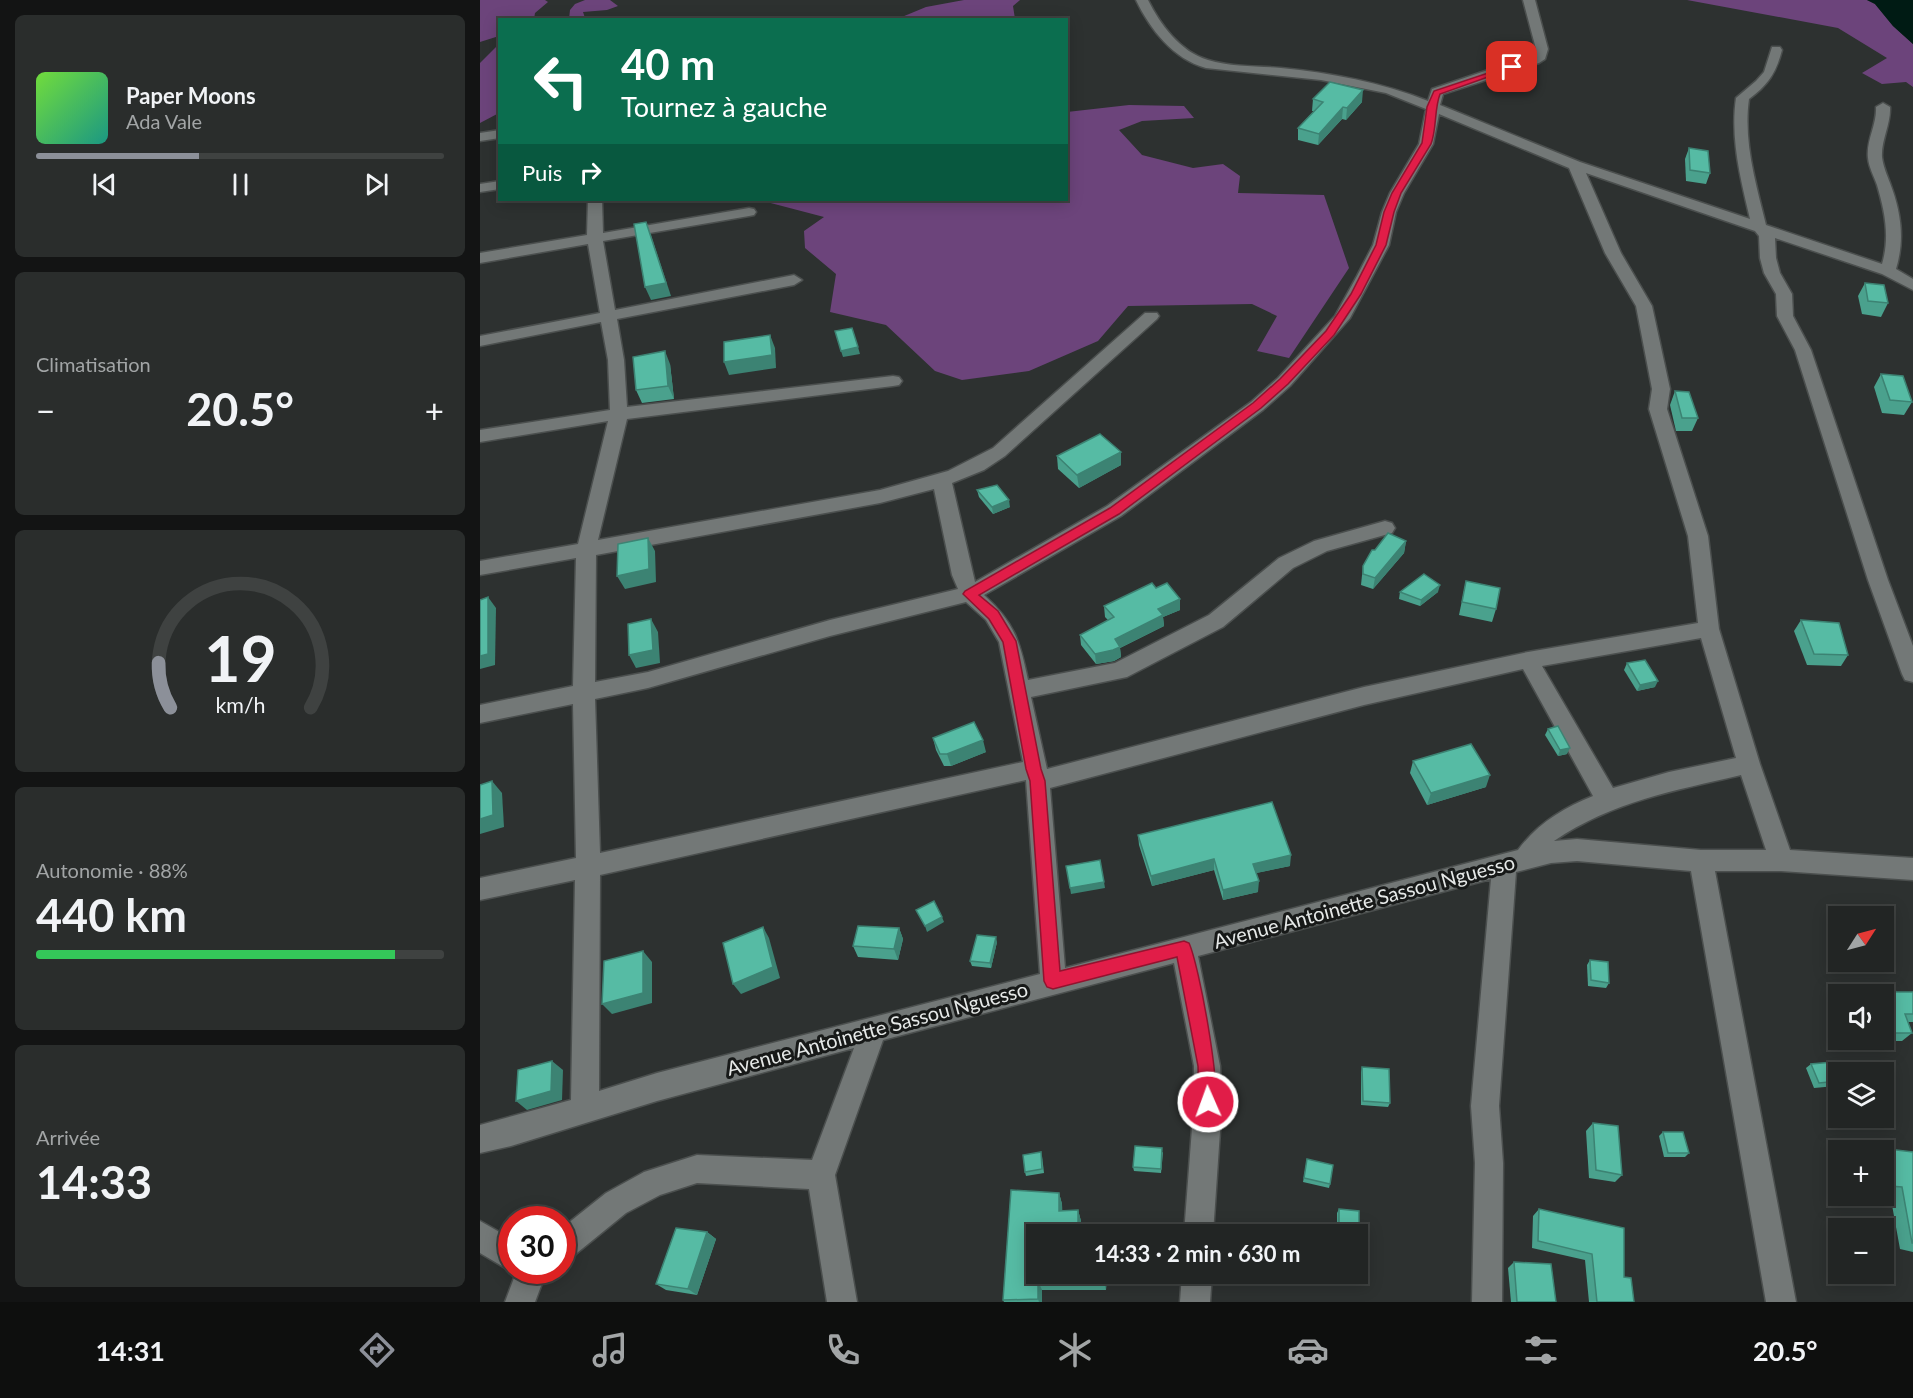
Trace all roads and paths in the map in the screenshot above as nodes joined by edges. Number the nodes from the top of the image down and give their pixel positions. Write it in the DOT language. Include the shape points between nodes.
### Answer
graph roads {
  1 [pos="1142,0"];
  2 [pos="1529,0"];
  3 [pos="1776,50"];
  4 [pos="1431,107"];
  5 [pos="1883,107"];
  6 [pos="498,134"];
  7 [pos="480,137"];
  8 [pos="1575,165"];
  9 [pos="498,185"];
  10 [pos="480,188"];
  11 [pos="595,201"];
  12 [pos="749,212"];
  13 [pos="1759,226"];
  14 [pos="595,238"];
  15 [pos="480,258"];
  16 [pos="1888,271"];
  17 [pos="794,280"];
  18 [pos="1913,285"];
  19 [pos="1151,316"];
  20 [pos="608,317"];
  21 [pos="480,340"];
  22 [pos="893,381"];
  23 [pos="619,414"];
  24 [pos="480,436"];
  25 [pos="942,482"];
  26 [pos="1385,528"];
  27 [pos="586,550"];
  28 [pos="480,568"];
  29 [pos="970,594"];
  30 [pos="1709,628"];
  31 [pos="1528,660"];
  32 [pos="1913,674"];
  33 [pos="1018,691"];
  34 [pos="584,693"];
  35 [pos="480,714"];
  36 [pos="1749,764"];
  37 [pos="1036,775"];
  38 [pos="1607,798"];
  39 [pos="1781,860"];
  40 [pos="1701,861"];
  41 [pos="1515,862"];
  42 [pos="588,867"];
  43 [pos="1913,869"];
  44 [pos="480,889"];
  45 [pos="1184,948"];
  46 [pos="1053,981"];
  47 [pos="874,1029"];
  48 [pos="585,1109"];
  49 [pos="480,1139"];
  50 [pos="821,1175"];
  51 [pos="1200,1224"];
  52 [pos="480,1236"];
  53 [pos="576,1236"];
  54 [pos="498,1248"];
  55 [pos="524,1284"];
  56 [pos="1196,1284"];
  57 [pos="520,1302"];
  58 [pos="842,1302"];
  59 [pos="1195,1302"];
  60 [pos="1487,1302"];
  61 [pos="1781,1302"];
  1 -- 4 [label="street" via="1153,21 1175,47 1206,64 1349,80 1405,95"];
  2 -- 4 [label="street" via="1541,56 1444,88 1437,92"];
  3 -- 13 [label="street" via="1770,72 1743,98 1740,118 1746,171"];
  4 -- 8 [label="street"];
  4 -- 29 [label="street" via="1426,144 1397,193 1381,245 1365,276 1342,318 1284,382 1114,511"];
  5 -- 16 [label="street" via="1884,124 1875,144 1875,156 1891,204 1896,238"];
  6 -- 7 [label="street"];
  8 -- 13 [label="street"];
  8 -- 30 [label="street" via="1613,253 1647,314 1661,389 1658,410 1698,536"];
  9 -- 10 [label="street"];
  11 -- 14 [label="street"];
  12 -- 14 [label="street"];
  13 -- 16 [label="street"];
  13 -- 32 [label="street" via="1767,236 1772,273 1784,294 1785,316 1803,350"];
  14 -- 15 [label="street"];
  14 -- 20 [label="street"];
  16 -- 18 [label="street"];
  17 -- 20 [label="street"];
  19 -- 25 [label="street" via="999,452 980,466"];
  20 -- 21 [label="street"];
  20 -- 23 [label="street" via="616,360"];
  22 -- 23 [label="street"];
  23 -- 24 [label="street"];
  23 -- 27 [label="street"];
  25 -- 27 [label="street"];
  25 -- 29 [label="street" via="962,575"];
  26 -- 33 [label="street" via="1321,546 1286,563 1216,621 1119,671"];
  27 -- 28 [label="street"];
  27 -- 34 [label="street"];
  29 -- 33 [label="street" via="993,615 1009,641"];
  29 -- 34 [label="street" via="830,628 648,680"];
  30 -- 31 [label="street"];
  30 -- 36 [label="street"];
  31 -- 37 [label="street"];
  31 -- 38 [label="street"];
  33 -- 37 [label="street"];
  34 -- 35 [label="street"];
  34 -- 42 [label="street"];
  36 -- 38 [label="street"];
  36 -- 39 [label="street"];
  37 -- 42 [label="street"];
  37 -- 46 [label="street"];
  38 -- 41 [label="street" via="1544,835"];
  39 -- 40 [label="street, Avenue Antoinette Sassou Nguesso"];
  39 -- 43 [label="street, Avenue Antoinette Sassou Nguesso"];
  40 -- 41 [label="street, Avenue Antoinette Sassou Nguesso" via="1577,850"];
  40 -- 61 [label="street"];
  41 -- 45 [label="street, Avenue Antoinette Sassou Nguesso"];
  41 -- 60 [label="street" via="1485,1106 1489,1163"];
  42 -- 44 [label="street"];
  42 -- 48 [label="street"];
  45 -- 46 [label="street, Avenue Antoinette Sassou Nguesso"];
  45 -- 51 [label="street" via="1207,1066"];
  46 -- 47 [label="street, Avenue Antoinette Sassou Nguesso"];
  47 -- 48 [label="street, Avenue Antoinette Sassou Nguesso"];
  47 -- 50 [label="street"];
  48 -- 49 [label="street, Avenue Antoinette Sassou Nguesso"];
  50 -- 53 [label="street" via="697,1169 654,1182 616,1203"];
  50 -- 58 [label="street"];
  52 -- 54 [label="street"];
  55 -- 57 [label="street"];
  56 -- 59 [label="street"];
}
